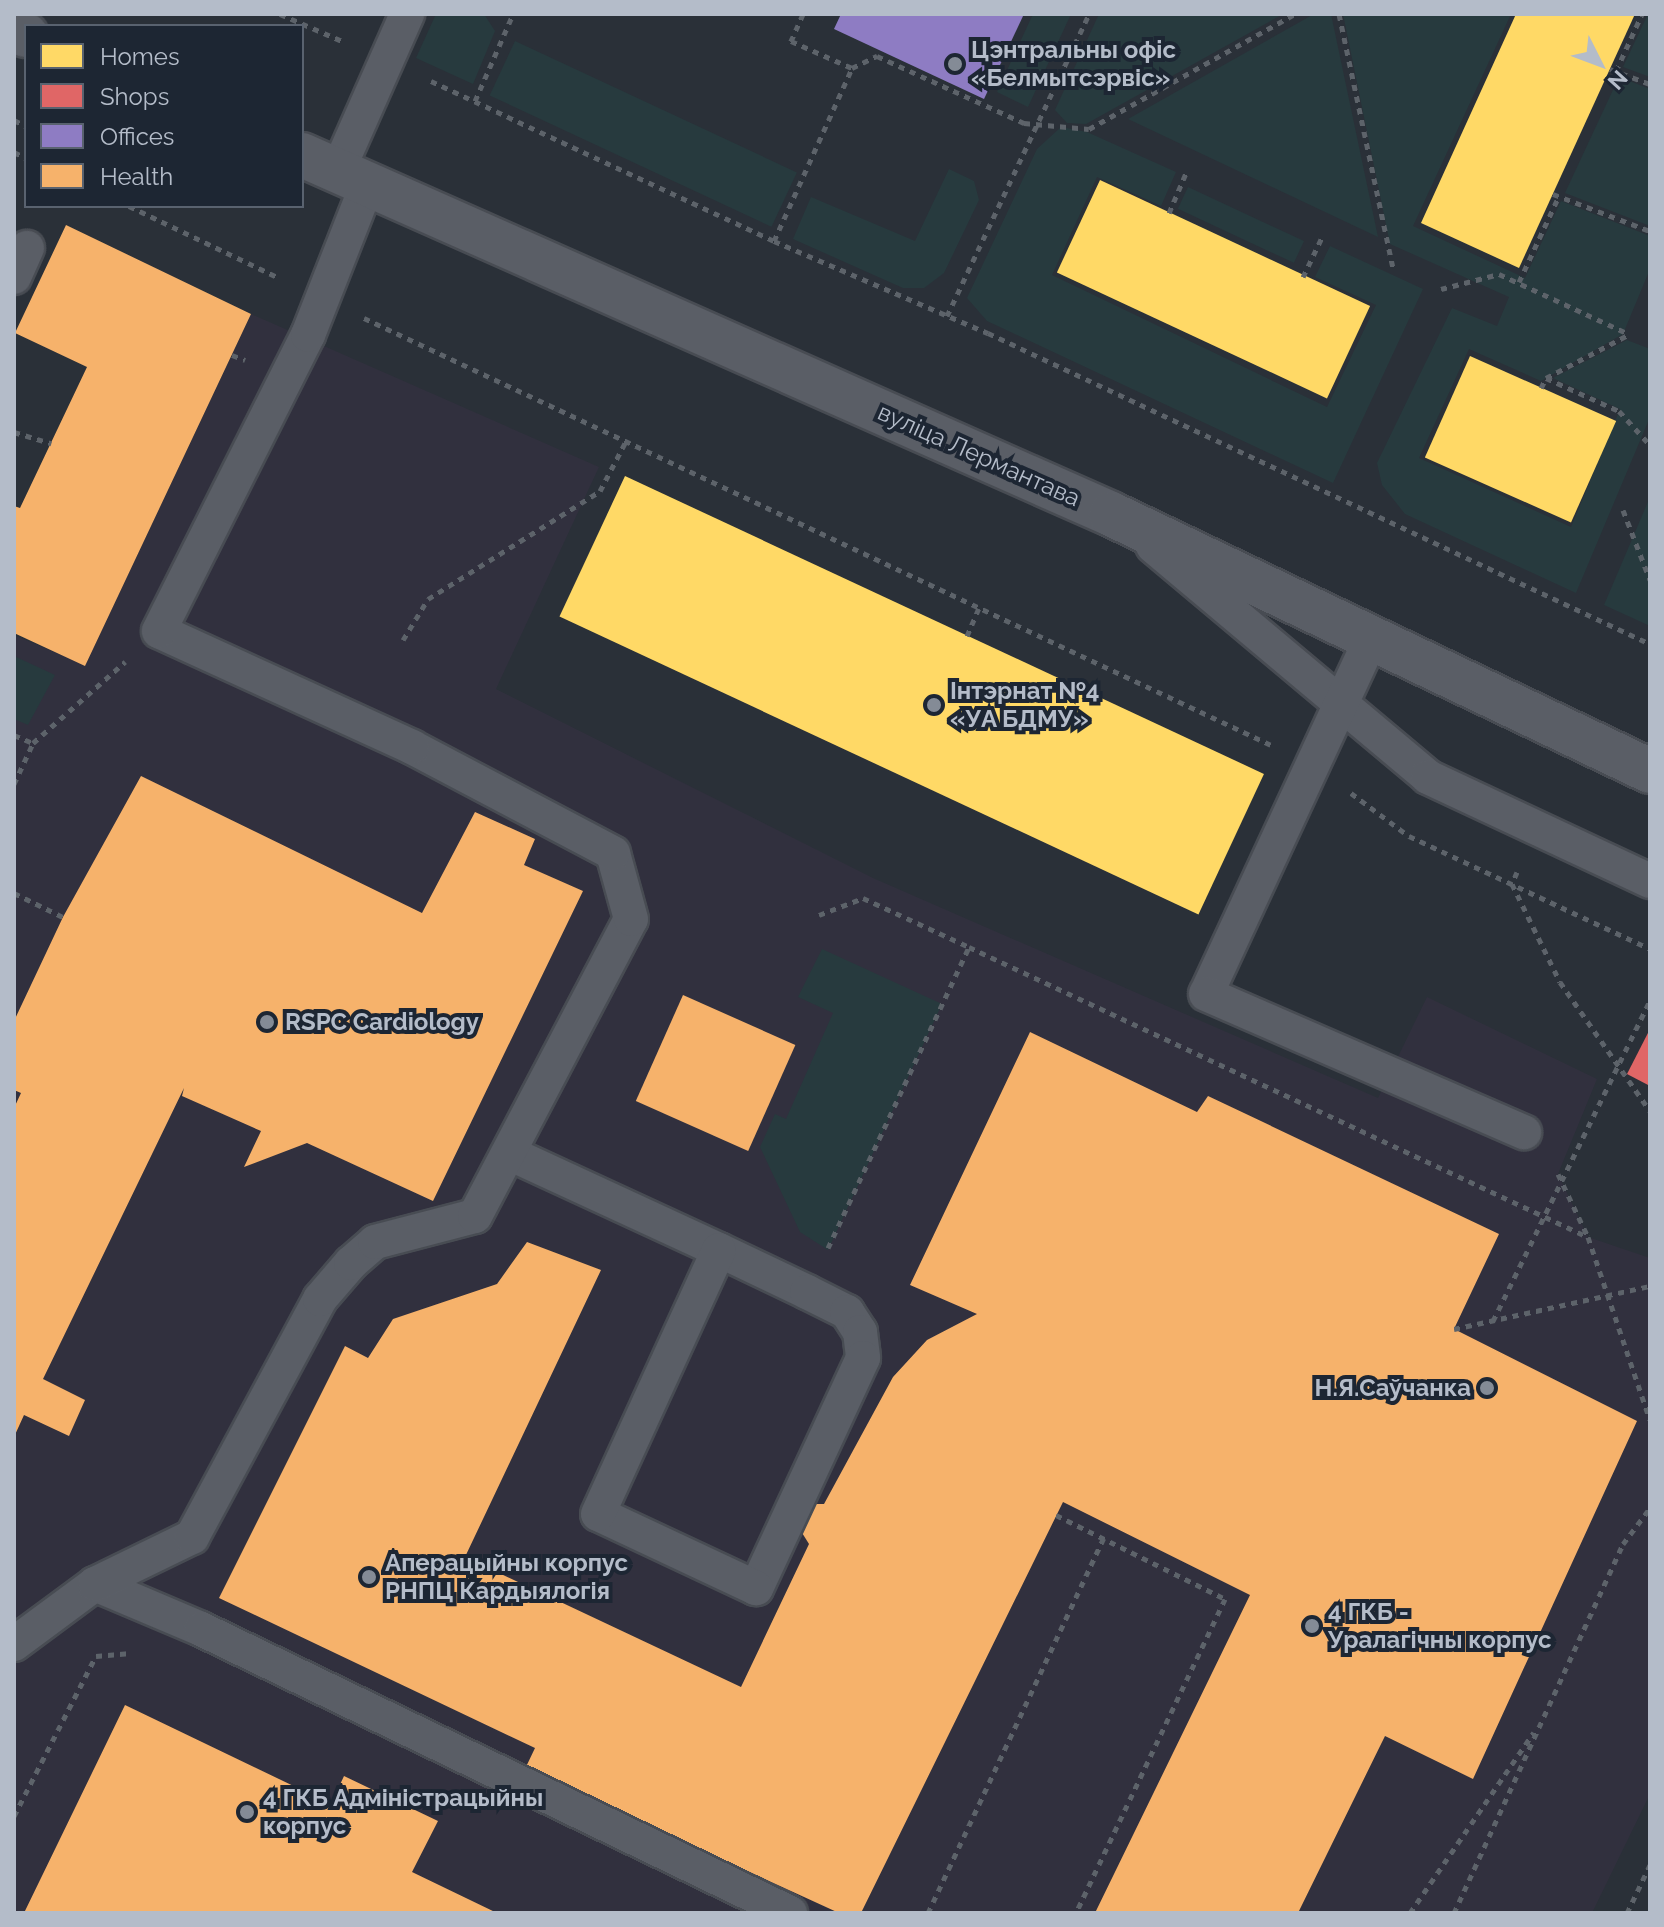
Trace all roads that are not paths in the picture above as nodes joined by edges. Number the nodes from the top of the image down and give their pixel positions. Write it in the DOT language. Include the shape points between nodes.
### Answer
graph roads {
  1 [pos="407,14"];
  2 [pos="336,169"];
  3 [pos="1111,514"];
  4 [pos="1371,639"];
  5 [pos="1342,705"];
  6 [pos="1650,771"];
  7 [pos="1650,881"];
  8 [pos="1524,1132"];
  9 [pos="511,1154"];
  10 [pos="719,1250"];
  11 [pos="95,1584"];
  12 [pos="14,1644"];
  13 [pos="790,1913"];
  1 -- 2 [label="lane"];
  2 -- 3 [label="street, вуліца Лермантава"];
  2 -- 9 [label="lane" via="323,298 159,631 412,747 613,853 631,919"];
  3 -- 4 [label="street, вуліца Лермантава"];
  3 -- 5 [label="lane"];
  4 -- 5 [label="lane"];
  4 -- 6 [label="street, вуліца Лермантава"];
  5 -- 7 [label="lane" via="1440,784"];
  5 -- 8 [label="lane" via="1206,994"];
  9 -- 10 [label="lane"];
  9 -- 11 [label="lane" via="475,1216 375,1242 351,1263 320,1299 192,1537"];
  10 -- 10 [label="lane" via="598,1514 756,1588 863,1358 860,1332 847,1312"];
  11 -- 12 [label="lane"];
  11 -- 13 [label="lane" via="201,1629"];
}
